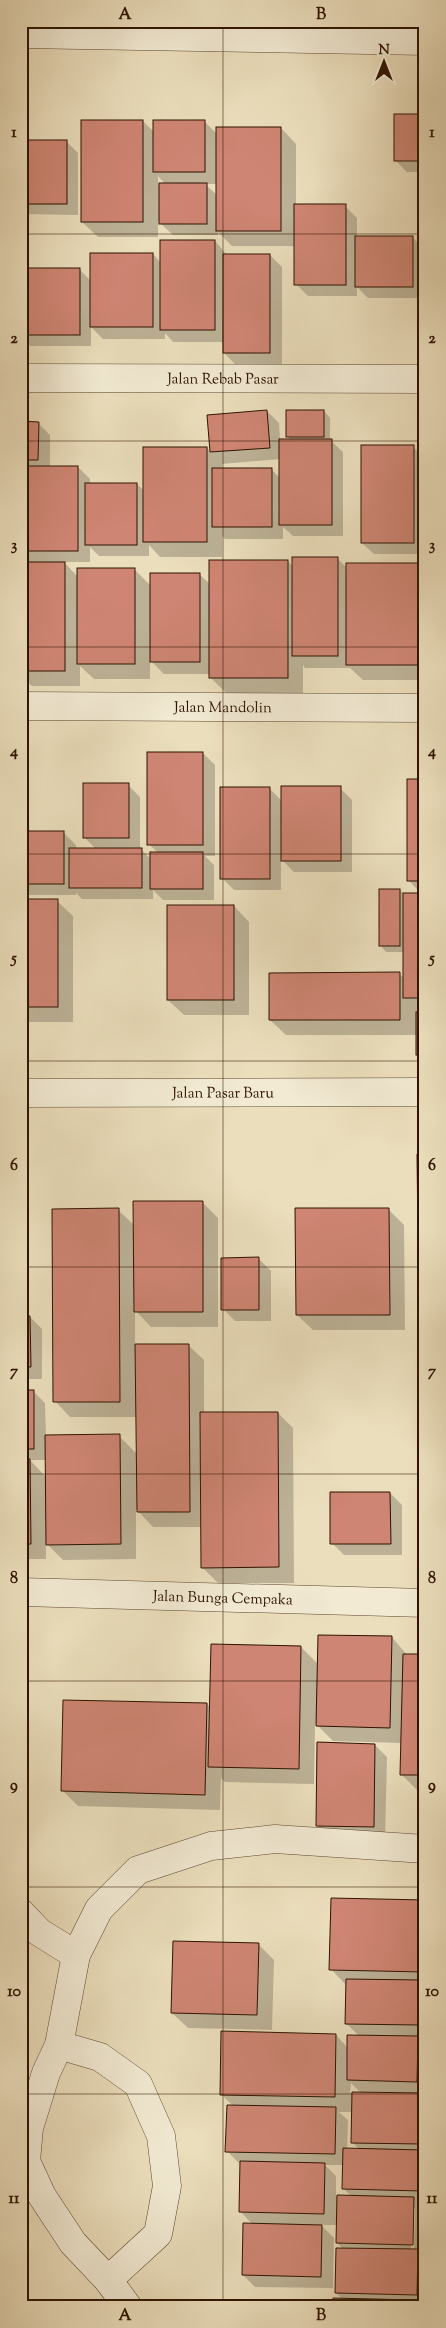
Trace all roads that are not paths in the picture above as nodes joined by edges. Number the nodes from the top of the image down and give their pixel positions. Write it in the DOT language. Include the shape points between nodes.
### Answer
graph roads {
  1 [pos="21,34"];
  2 [pos="425,41"];
  3 [pos="21,378"];
  4 [pos="425,379"];
  5 [pos="21,706"];
  6 [pos="425,708"];
  7 [pos="425,1092"];
  8 [pos="21,1093"];
  9 [pos="21,1592"];
  10 [pos="425,1603"];
  11 [pos="425,1849"];
  12 [pos="21,1913"];
  13 [pos="76,1955"];
  14 [pos="58,2045"];
  15 [pos="24,2162"];
  16 [pos="108,2280"];
  17 [pos="128,2307"];
  1 -- 2 [label="street"];
  3 -- 4 [label="street, Jalan Rebab Pasar"];
  5 -- 6 [label="street, Jalan Mandolin"];
  7 -- 8 [label="street, Jalan Pasar Baru"];
  9 -- 10 [label="street, Jalan Bunga Cempaka"];
  11 -- 13 [label="street" via="275,1839 211,1846 138,1870 99,1909"];
  12 -- 13 [label="street" via="39,1932"];
  13 -- 14 [label="street"];
  14 -- 15 [label="street" via="29,2128"];
  14 -- 16 [label="street" via="100,2058 138,2084 161,2136 167,2186 158,2234"];
  15 -- 16 [label="street" via="73,2243"];
  16 -- 17 [label="street"];
}
